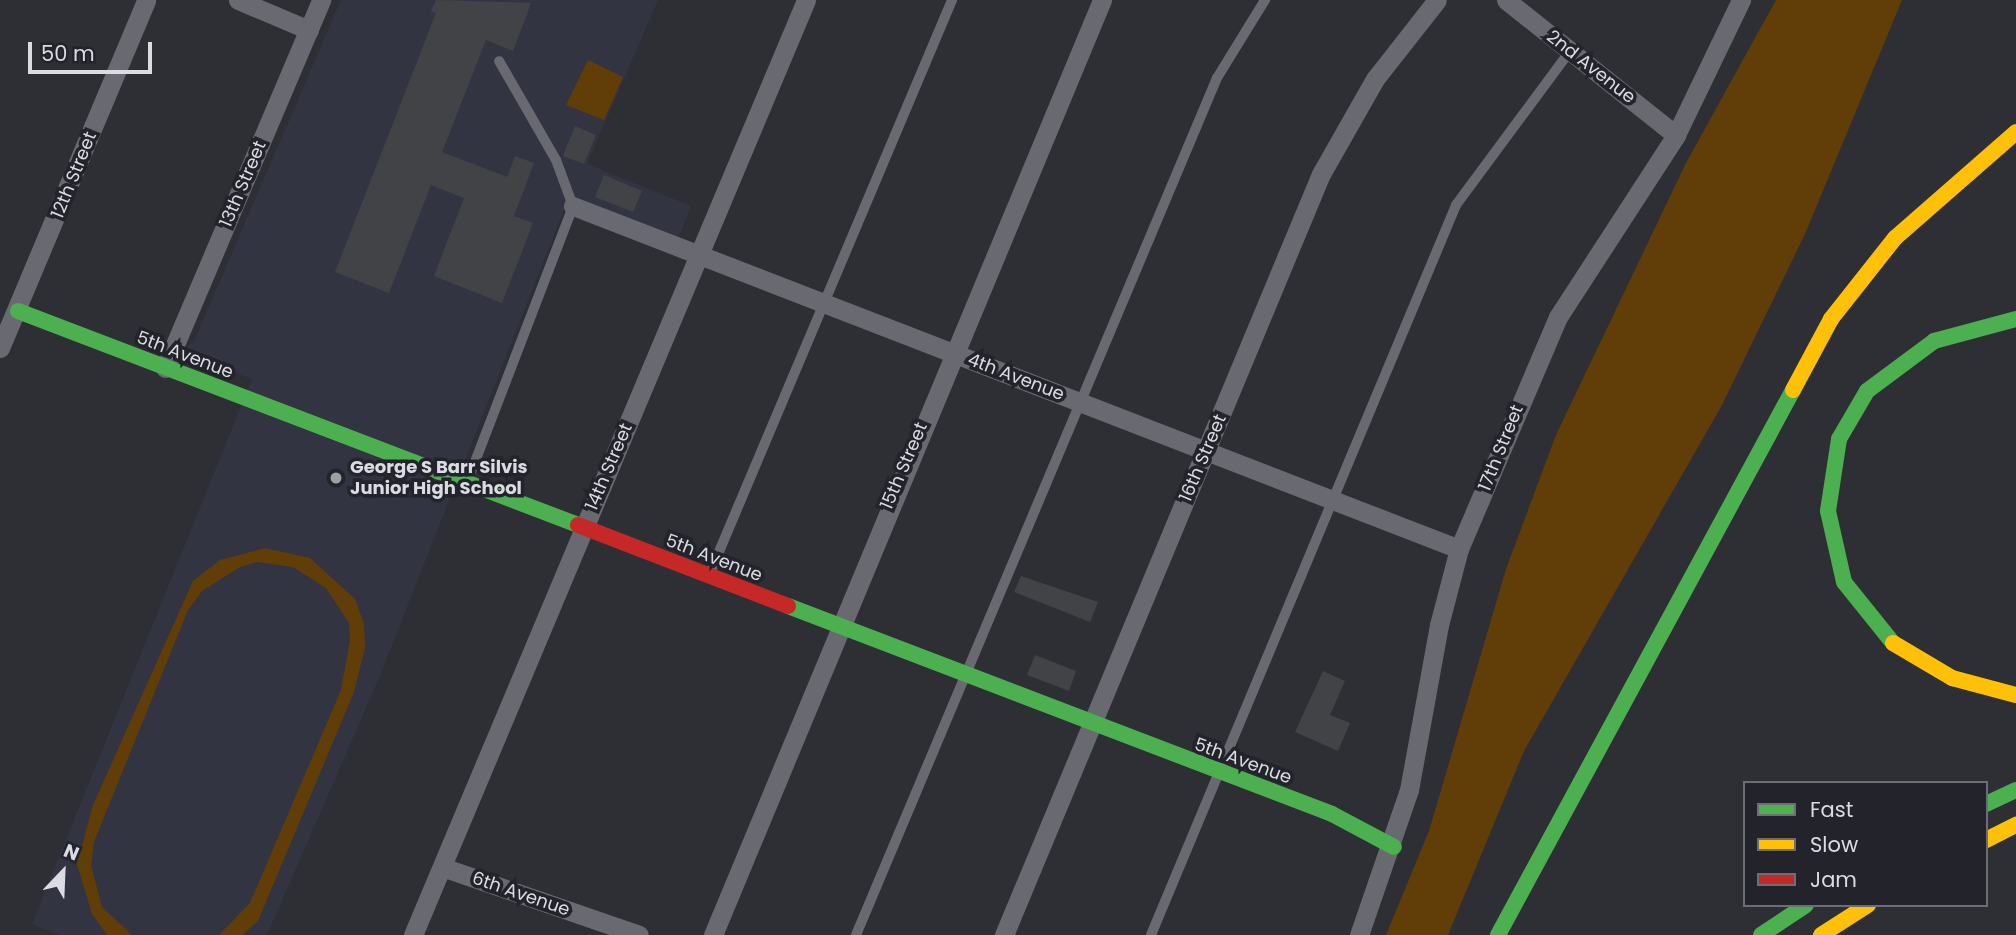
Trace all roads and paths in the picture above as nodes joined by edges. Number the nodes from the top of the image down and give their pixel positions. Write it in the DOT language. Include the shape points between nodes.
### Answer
graph roads {
  1 [pos="146,0"];
  2 [pos="238,0"];
  3 [pos="321,0"];
  4 [pos="806,0"];
  5 [pos="952,0"];
  6 [pos="1102,0"];
  7 [pos="1265,0"];
  8 [pos="1437,0"];
  9 [pos="1506,0"];
  10 [pos="1741,0"];
  11 [pos="309,30"];
  12 [pos="1570,51"];
  13 [pos="499,61"];
  14 [pos="2016,132"];
  15 [pos="1676,135"];
  16 [pos="573,206"];
  17 [pos="698,258"];
  18 [pos="824,304"];
  19 [pos="18,311"];
  20 [pos="2016,318"];
  21 [pos="0,348"];
  22 [pos="951,353"];
  23 [pos="165,368"];
  24 [pos="1080,402"];
  25 [pos="1206,452"];
  26 [pos="466,484"];
  27 [pos="1333,496"];
  28 [pos="583,528"];
  29 [pos="1459,549"];
  30 [pos="708,577"];
  31 [pos="838,625"];
  32 [pos="964,674"];
  33 [pos="2016,695"];
  34 [pos="1091,725"];
  35 [pos="1218,772"];
  36 [pos="2016,790"];
  37 [pos="1988,803"];
  38 [pos="2016,825"];
  39 [pos="1988,839"];
  40 [pos="1394,847"];
  41 [pos="442,867"];
  42 [pos="1803,907"];
  43 [pos="1865,907"];
  44 [pos="413,935"];
  45 [pos="639,935"];
  46 [pos="713,935"];
  47 [pos="856,935"];
  48 [pos="1004,935"];
  49 [pos="1151,935"];
  50 [pos="1359,935"];
  51 [pos="1498,935"];
  52 [pos="1761,935"];
  53 [pos="1821,935"];
  1 -- 19 [label="street, 12th Street"];
  2 -- 11 [label="street"];
  3 -- 11 [label="street, 13th Street"];
  4 -- 17 [label="street, 14th Street"];
  5 -- 18 [label="lane"];
  6 -- 22 [label="street, 15th Street"];
  7 -- 24 [label="lane" via="1226,56"];
  8 -- 25 [label="street, 16th Street" via="1375,79 1321,174"];
  9 -- 12 [label="street, 2nd Avenue"];
  10 -- 15 [label="street, 17th Street"];
  11 -- 23 [label="street, 13th Street"];
  12 -- 15 [label="street, 2nd Avenue"];
  12 -- 27 [label="lane" via="1456,205"];
  13 -- 16 [label="lane" via="556,160"];
  14 -- 51 [label="main road" via="1917,216 1871,264 1832,319"];
  15 -- 29 [label="street, 17th Street" via="1558,317"];
  16 -- 17 [label="street, 4th Avenue"];
  16 -- 26 [label="lane"];
  17 -- 18 [label="street, 4th Avenue"];
  17 -- 28 [label="street, 14th Street"];
  18 -- 22 [label="street, 4th Avenue"];
  18 -- 30 [label="lane"];
  19 -- 21 [label="street, 12th Street"];
  19 -- 23 [label="main road, 5th Avenue"];
  20 -- 33 [label="main road" via="1934,341 1867,391 1839,439 1828,511 1844,582 1886,639 1952,678"];
  22 -- 24 [label="street, 4th Avenue"];
  22 -- 31 [label="street, 15th Street"];
  23 -- 26 [label="main road, 5th Avenue"];
  24 -- 25 [label="street, 4th Avenue"];
  24 -- 32 [label="lane"];
  25 -- 27 [label="street, 4th Avenue"];
  25 -- 34 [label="street, 16th Street"];
  26 -- 28 [label="main road, 5th Avenue"];
  27 -- 29 [label="street, 4th Avenue"];
  27 -- 35 [label="lane"];
  28 -- 30 [label="main road, 5th Avenue"];
  28 -- 41 [label="street, 14th Street"];
  29 -- 40 [label="street, 17th Street"];
  30 -- 31 [label="main road, 5th Avenue"];
  31 -- 32 [label="main road, 5th Avenue"];
  31 -- 46 [label="street, 15th Street"];
  32 -- 34 [label="main road, 5th Avenue"];
  32 -- 47 [label="lane"];
  34 -- 35 [label="main road, 5th Avenue"];
  34 -- 48 [label="street, 16th Street"];
  35 -- 40 [label="main road, 5th Avenue" via="1332,814"];
  35 -- 49 [label="lane"];
  36 -- 37 [label="main road"];
  38 -- 39 [label="main road"];
  40 -- 50 [label="street, 17th Street"];
  41 -- 44 [label="street, 14th Street"];
  41 -- 45 [label="street, 6th Avenue"];
  42 -- 52 [label="main road"];
  43 -- 53 [label="main road"];
}
